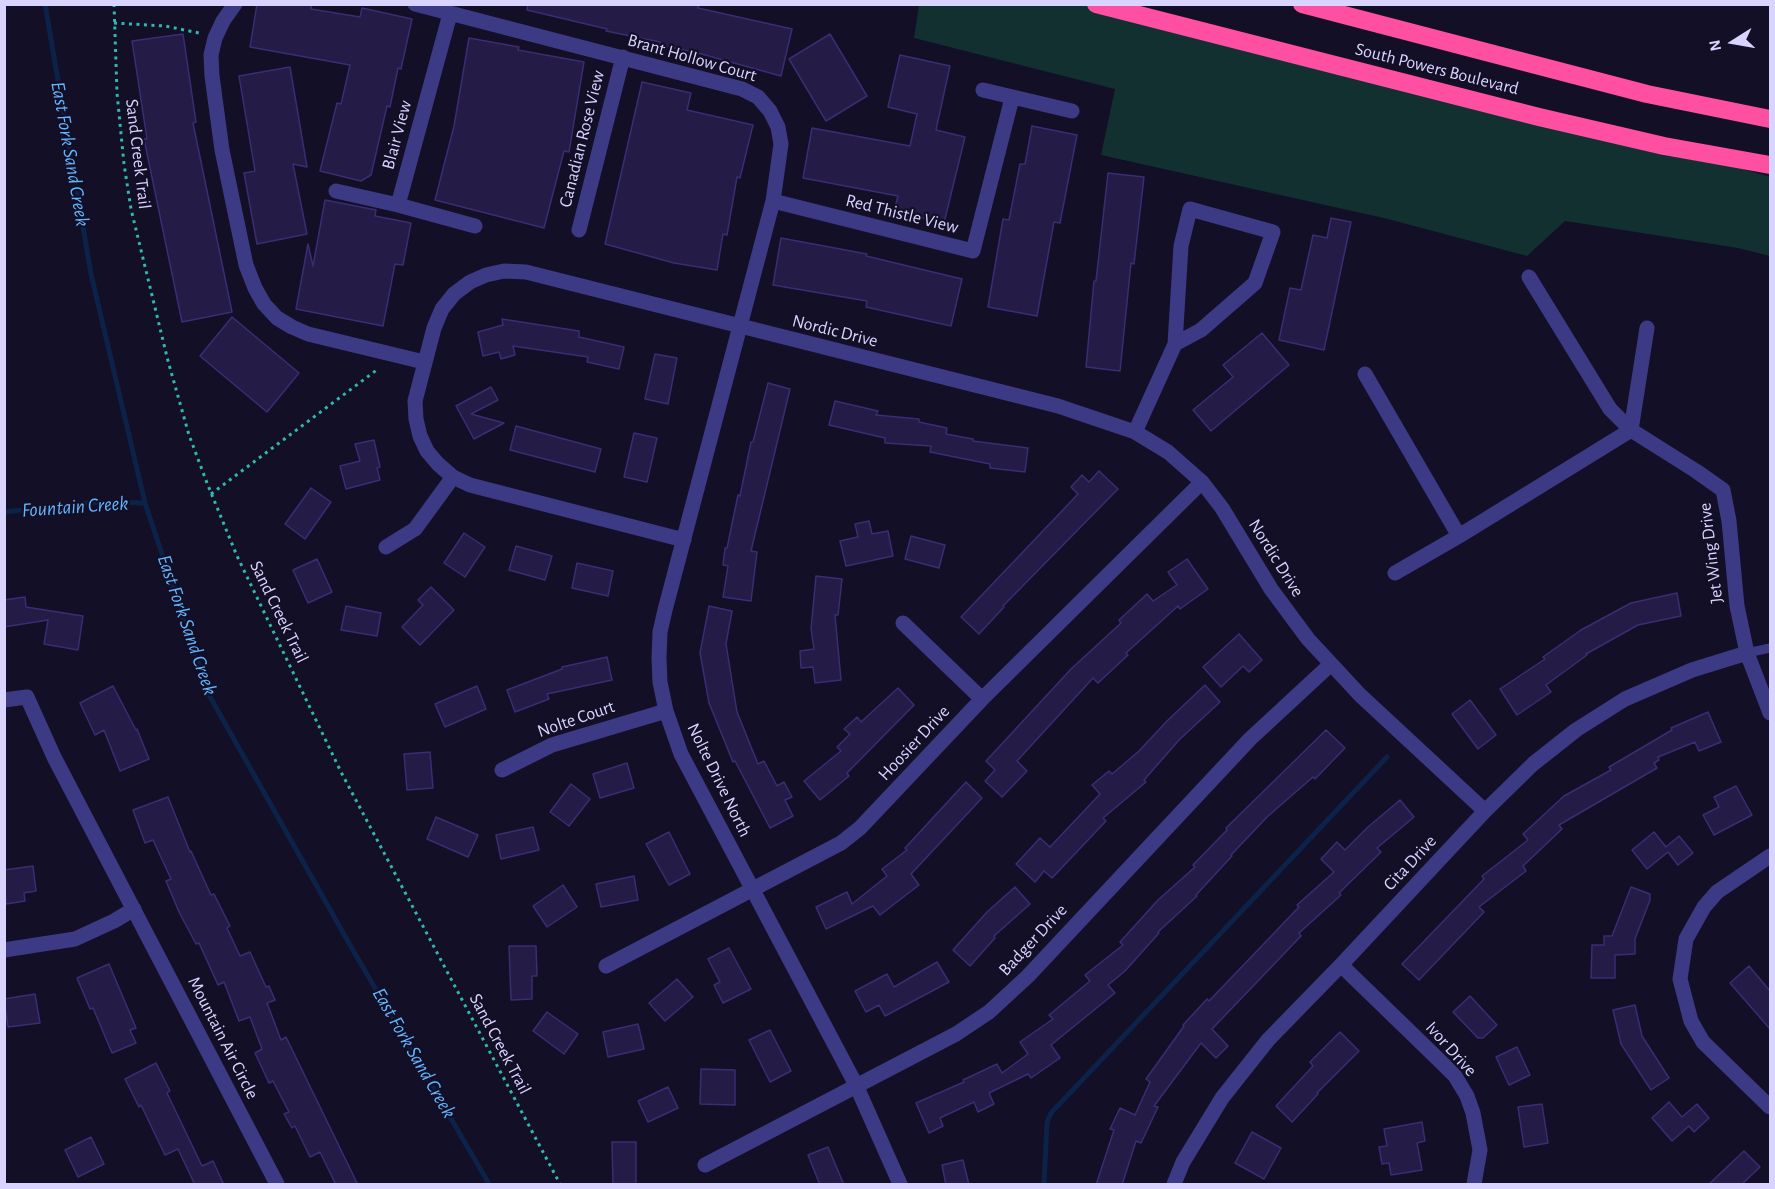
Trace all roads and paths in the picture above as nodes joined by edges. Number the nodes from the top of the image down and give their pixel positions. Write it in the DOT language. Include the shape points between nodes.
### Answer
graph roads {
  1 [pos="114,4"];
  2 [pos="235,4"];
  3 [pos="415,4"];
  4 [pos="1096,4"];
  5 [pos="1302,4"];
  6 [pos="450,14"];
  7 [pos="114,23"];
  8 [pos="215,38"];
  9 [pos="623,57"];
  10 [pos="983,90"];
  11 [pos="1647,94"];
  12 [pos="1012,98"];
  13 [pos="1770,109"];
  14 [pos="1072,111"];
  15 [pos="1770,119"];
  16 [pos="1664,146"];
  17 [pos="1770,165"];
  18 [pos="1770,176"];
  19 [pos="336,191"];
  20 [pos="773,201"];
  21 [pos="398,205"];
  22 [pos="475,226"];
  23 [pos="579,230"];
  24 [pos="1529,277"];
  25 [pos="741,328"];
  26 [pos="1647,328"];
  27 [pos="1175,344"];
  28 [pos="396,355"];
  29 [pos="424,362"];
  30 [pos="1365,374"];
  31 [pos="1632,430"];
  32 [pos="1135,432"];
  33 [pos="453,477"];
  34 [pos="1202,482"];
  35 [pos="211,494"];
  36 [pos="1459,536"];
  37 [pos="684,540"];
  38 [pos="386,548"];
  39 [pos="1395,573"];
  40 [pos="903,623"];
  41 [pos="1770,648"];
  42 [pos="1747,653"];
  43 [pos="1331,664"];
  44 [pos="982,699"];
  45 [pos="4,700"];
  46 [pos="666,711"];
  47 [pos="1770,713"];
  48 [pos="502,770"];
  49 [pos="1485,811"];
  50 [pos="1770,856"];
  51 [pos="753,889"];
  52 [pos="134,909"];
  53 [pos="4,950"];
  54 [pos="1341,965"];
  55 [pos="606,966"];
  56 [pos="856,1085"];
  57 [pos="1770,1107"];
  58 [pos="705,1165"];
  59 [pos="277,1185"];
  60 [pos="560,1185"];
  61 [pos="900,1185"];
  62 [pos="1174,1185"];
  63 [pos="1474,1185"];
  1 -- 7 [label="path, Sand Creek Trail"];
  2 -- 8 [label="street"];
  3 -- 6 [label="street, Brant Hollow Court"];
  4 -- 16 [label="highway, South Powers Boulevard"];
  5 -- 11 [label="highway, South Powers Boulevard"];
  6 -- 9 [label="street, Brant Hollow Court"];
  6 -- 21 [label="street, Blair View"];
  7 -- 8 [label="path" via="186,29"];
  7 -- 35 [label="path, Sand Creek Trail" via="117,93 131,209 168,361"];
  8 -- 28 [label="street" via="212,76 222,150 246,265 264,304 277,318 308,334"];
  9 -- 20 [label="street, Brant Hollow Court" via="742,89 758,97 778,127 781,144"];
  9 -- 23 [label="street, Canadian Rose View"];
  10 -- 12 [label="street"];
  11 -- 13 [label="highway"];
  11 -- 15 [label="highway, South Powers Boulevard"];
  12 -- 14 [label="street"];
  12 -- 20 [label="street, Red Thistle View" via="973,251"];
  16 -- 17 [label="highway, South Powers Boulevard"];
  16 -- 18 [label="highway"];
  19 -- 21 [label="street"];
  20 -- 25 [label="street, Brant Hollow Court"];
  21 -- 22 [label="street"];
  24 -- 31 [label="street" via="1610,409"];
  25 -- 29 [label="street, Nordic Drive" via="526,272 504,271 470,282 454,294 442,309"];
  25 -- 32 [label="street, Nordic Drive" via="1058,406"];
  25 -- 37 [label="street, Nolte Drive North"];
  26 -- 31 [label="street"];
  27 -- 27 [label="street" via="1181,246 1190,209 1273,232 1256,283 1201,330"];
  27 -- 32 [label="street"];
  28 -- 29 [label="street"];
  28 -- 35 [label="path"];
  29 -- 33 [label="street, Nordic Drive" via="416,401 420,436 438,464"];
  30 -- 36 [label="street"];
  31 -- 36 [label="street"];
  31 -- 42 [label="street, Jet Wing Drive" via="1723,490 1737,606"];
  32 -- 34 [label="street, Nordic Drive" via="1168,452"];
  33 -- 37 [label="street, Nordic Drive" via="470,485"];
  33 -- 38 [label="street" via="416,529"];
  34 -- 43 [label="street, Nordic Drive" via="1290,616"];
  34 -- 44 [label="street, Hoosier Drive"];
  35 -- 60 [label="path, Sand Creek Trail" via="341,772"];
  36 -- 39 [label="street"];
  37 -- 46 [label="street, Nolte Drive North" via="660,632 660,682"];
  40 -- 44 [label="street"];
  41 -- 42 [label="lane"];
  42 -- 47 [label="street, Jet Wing Drive"];
  42 -- 49 [label="street, Cita Drive" via="1692,670 1625,699 1555,746"];
  43 -- 49 [label="street, Nordic Drive"];
  43 -- 56 [label="street, Badger Drive" via="1250,739 996,1006 974,1024"];
  44 -- 51 [label="street, Hoosier Drive" via="860,828 841,843"];
  45 -- 52 [label="street, Mountain Air Circle" via="27,696 54,757"];
  46 -- 48 [label="street, Nolte Court" via="552,746"];
  46 -- 51 [label="street, Nolte Drive North" via="681,754"];
  49 -- 54 [label="street, Cita Drive"];
  50 -- 57 [label="street" via="1718,892 1704,907 1686,939 1680,979 1691,1021 1703,1042"];
  51 -- 55 [label="street, Hoosier Drive"];
  51 -- 56 [label="street, Nolte Drive North"];
  52 -- 53 [label="street" via="75,939"];
  52 -- 59 [label="street, Mountain Air Circle"];
  54 -- 62 [label="street, Cita Drive" via="1240,1073 1200,1132"];
  54 -- 63 [label="street, Ivor Drive" via="1439,1060 1467,1096 1480,1150"];
  56 -- 58 [label="street, Badger Drive"];
  56 -- 61 [label="street, Nolte Drive North"];
}
